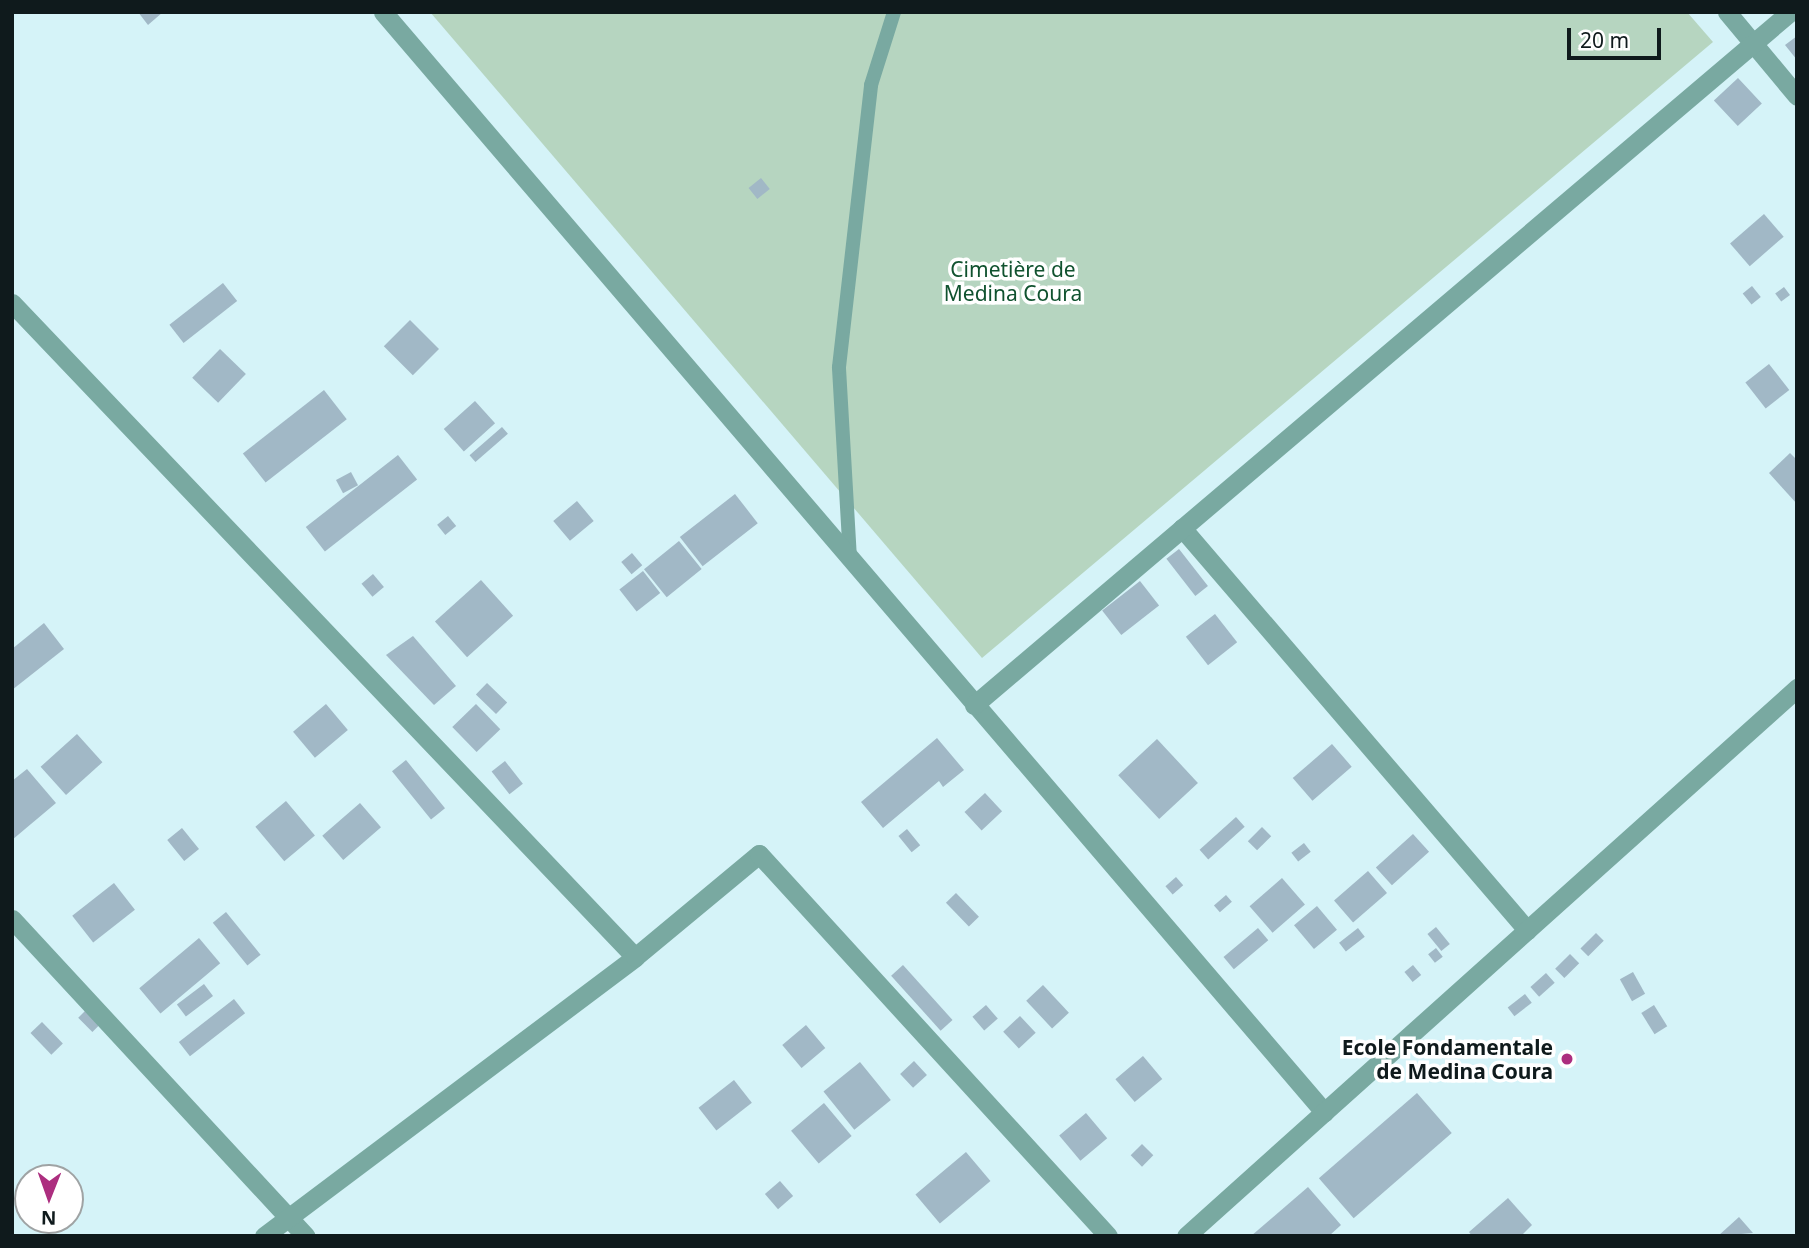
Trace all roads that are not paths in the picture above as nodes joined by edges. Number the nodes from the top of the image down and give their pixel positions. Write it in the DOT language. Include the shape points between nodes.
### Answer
graph roads {
  1 [pos="383,12"];
  2 [pos="894,12"];
  3 [pos="1727,12"];
  4 [pos="1790,12"];
  5 [pos="1753,43"];
  6 [pos="1797,96"];
  7 [pos="12,303"];
  8 [pos="1182,528"];
  9 [pos="850,560"];
  10 [pos="1797,688"];
  11 [pos="974,705"];
  12 [pos="12,919"];
  13 [pos="1527,930"];
  14 [pos="635,957"];
  15 [pos="1324,1112"];
  16 [pos="291,1220"];
  17 [pos="264,1236"];
  18 [pos="306,1236"];
  19 [pos="1108,1236"];
  20 [pos="1186,1236"];
  1 -- 9 [label="street"];
  2 -- 9 [label="lane" via="871,85 839,367"];
  3 -- 5 [label="street"];
  4 -- 5 [label="street"];
  5 -- 6 [label="street"];
  5 -- 8 [label="street"];
  7 -- 14 [label="street"];
  8 -- 11 [label="street"];
  8 -- 13 [label="street"];
  9 -- 11 [label="street"];
  10 -- 13 [label="street"];
  11 -- 15 [label="street"];
  12 -- 16 [label="street"];
  13 -- 15 [label="street"];
  14 -- 16 [label="street"];
  14 -- 19 [label="street" via="759,854"];
  15 -- 20 [label="street"];
  16 -- 17 [label="street"];
  16 -- 18 [label="street"];
}
